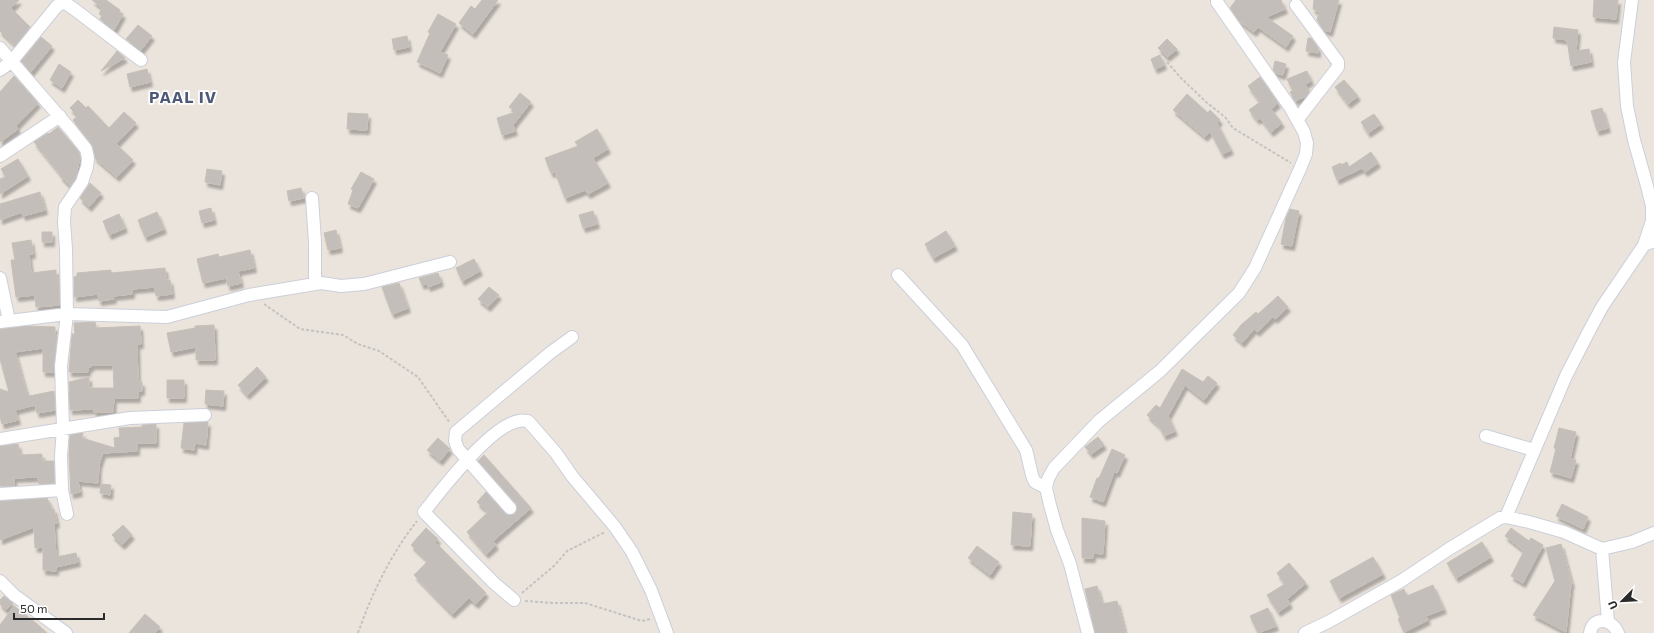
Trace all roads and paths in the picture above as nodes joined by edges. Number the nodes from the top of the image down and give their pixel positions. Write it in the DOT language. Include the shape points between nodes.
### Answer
graph roads {
  1 [pos="1632,0"];
  2 [pos="1217,2"];
  3 [pos="54,3"];
  4 [pos="1296,5"];
  5 [pos="0,48"];
  6 [pos="141,60"];
  7 [pos="11,62"];
  8 [pos="1167,62"];
  9 [pos="0,70"];
  10 [pos="60,116"];
  11 [pos="1297,120"];
  12 [pos="0,156"];
  13 [pos="1300,169"];
  14 [pos="312,198"];
  15 [pos="1649,243"];
  16 [pos="450,262"];
  17 [pos="898,275"];
  18 [pos="0,278"];
  19 [pos="315,284"];
  20 [pos="249,295"];
  21 [pos="67,314"];
  22 [pos="5,321"];
  23 [pos="572,337"];
  24 [pos="204,415"];
  25 [pos="63,428"];
  26 [pos="456,432"];
  27 [pos="1486,436"];
  28 [pos="0,439"];
  29 [pos="1534,450"];
  30 [pos="469,459"];
  31 [pos="1046,488"];
  32 [pos="62,490"];
  33 [pos="0,494"];
  34 [pos="510,508"];
  35 [pos="424,512"];
  36 [pos="67,514"];
  37 [pos="1506,517"];
  38 [pos="615,527"];
  39 [pos="1654,533"];
  40 [pos="1602,549"];
  41 [pos="0,581"];
  42 [pos="514,600"];
  43 [pos="661,617"];
  44 [pos="1608,621"];
  45 [pos="1589,632"];
  46 [pos="66,633"];
  47 [pos="358,633"];
  48 [pos="667,633"];
  49 [pos="1088,633"];
  50 [pos="1305,633"];
  51 [pos="1618,633"];
  1 -- 15 [label="street" via="1624,62 1627,106 1652,206"];
  2 -- 11 [label="street"];
  3 -- 6 [label="street" via="64,2 74,8"];
  3 -- 7 [label="street"];
  4 -- 11 [label="street" via="1338,62 1338,68"];
  5 -- 7 [label="street"];
  7 -- 9 [label="street"];
  7 -- 10 [label="street"];
  8 -- 13 [label="path" via="1225,117 1233,128"];
  10 -- 12 [label="street"];
  10 -- 21 [label="street" via="86,149 88,158 88,167 82,182 65,207"];
  11 -- 13 [label="street" via="1307,143"];
  13 -- 31 [label="street" via="1255,268 1239,293 1160,371 1099,421 1054,468"];
  14 -- 19 [label="street"];
  15 -- 29 [label="street" via="1602,306 1566,376"];
  16 -- 19 [label="street" via="364,284"];
  17 -- 31 [label="street" via="962,345 1026,450 1034,481"];
  18 -- 22 [label="street"];
  19 -- 20 [label="street"];
  20 -- 21 [label="street" via="168,317"];
  20 -- 26 [label="path" via="300,329 343,335 386,356 418,377"];
  21 -- 22 [label="street"];
  21 -- 25 [label="street" via="61,366"];
  23 -- 26 [label="street"];
  24 -- 25 [label="street" via="130,418"];
  25 -- 28 [label="street"];
  25 -- 32 [label="street"];
  26 -- 30 [label="street" via="454,441 458,450"];
  27 -- 29 [label="street"];
  29 -- 37 [label="street"];
  30 -- 34 [label="street"];
  30 -- 35 [label="street" via="449,479"];
  30 -- 38 [label="street" via="508,425 520,420 528,421"];
  31 -- 49 [label="street"];
  32 -- 33 [label="street"];
  32 -- 36 [label="street"];
  35 -- 42 [label="street"];
  35 -- 47 [label="path" via="389,561"];
  37 -- 40 [label="street" via="1564,532"];
  37 -- 50 [label="street" via="1500,518 1394,585"];
  38 -- 42 [label="path" via="567,551 555,566"];
  38 -- 43 [label="street" via="652,590"];
  39 -- 40 [label="street" via="1627,544"];
  40 -- 44 [label="street"];
  41 -- 46 [label="street" via="14,595"];
  42 -- 43 [label="path" via="553,604 585,603 642,621"];
  43 -- 48 [label="street"];
  44 -- 45 [label="street" via="1595,624"];
  44 -- 51 [label="street" via="1615,626"];
}
